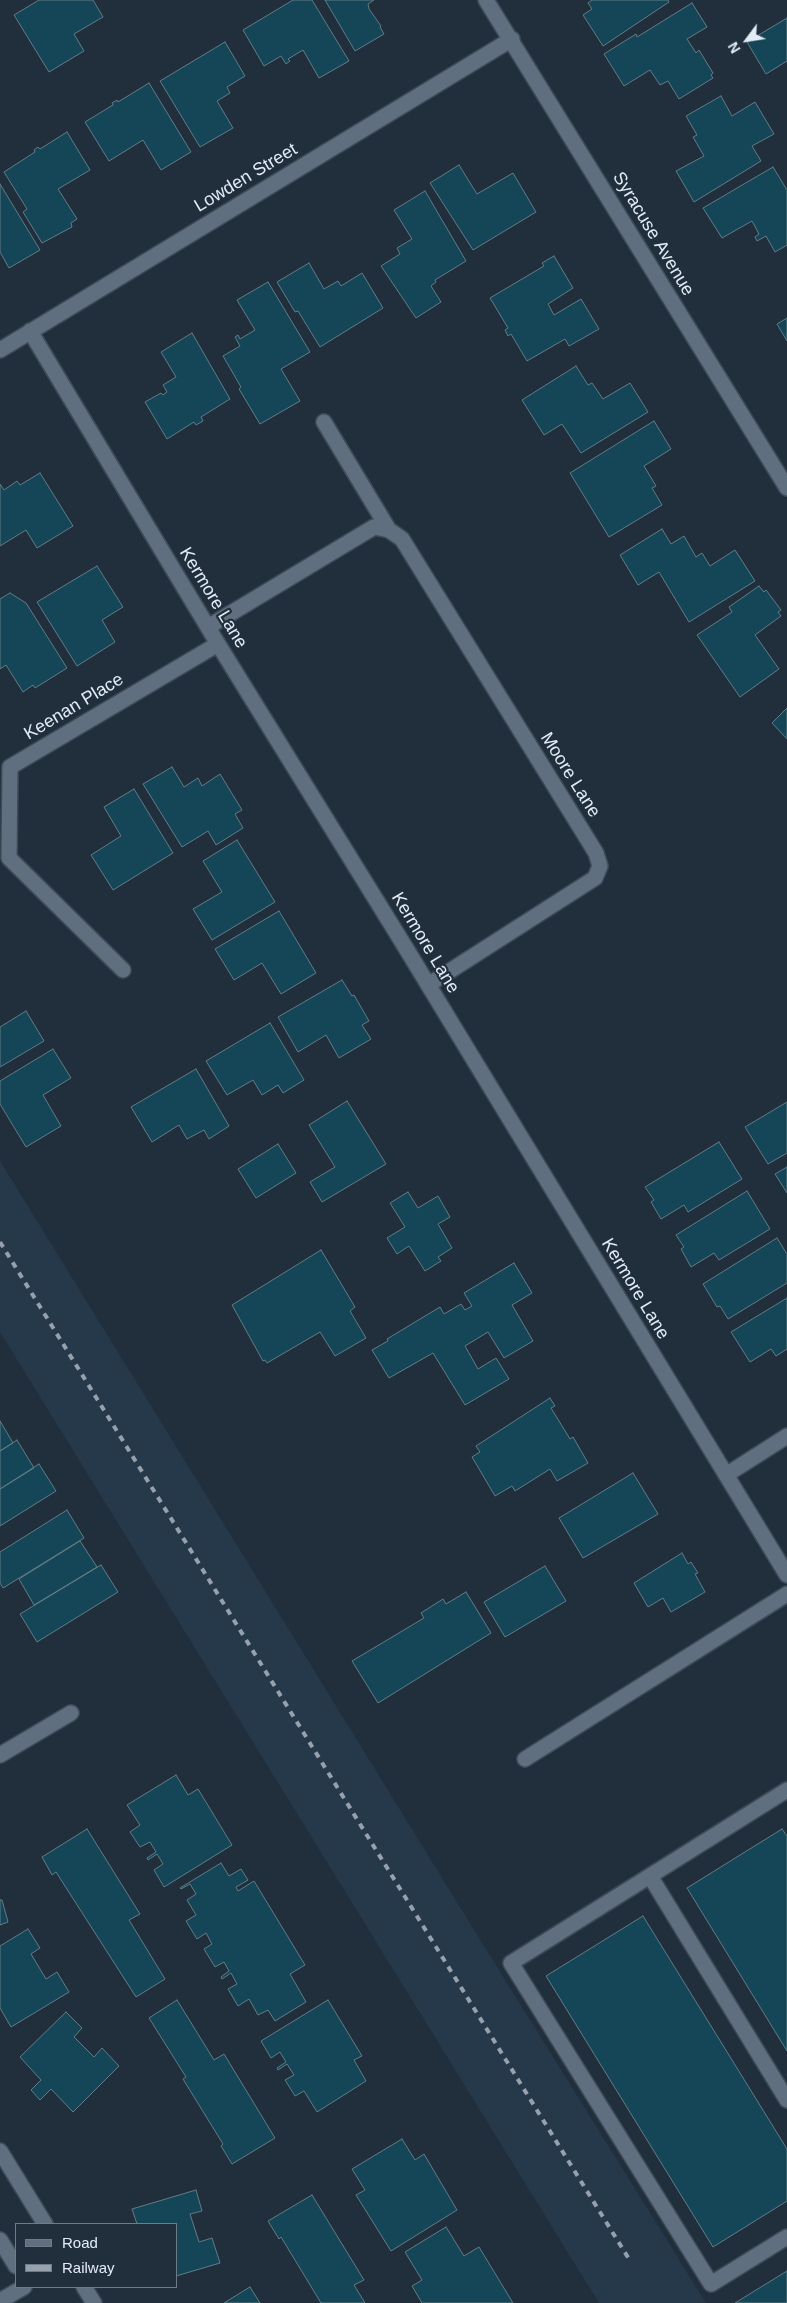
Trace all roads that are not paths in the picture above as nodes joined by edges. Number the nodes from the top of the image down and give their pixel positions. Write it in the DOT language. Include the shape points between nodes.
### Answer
graph roads {
  1 [pos="486,0"];
  2 [pos="512,39"];
  3 [pos="30,331"];
  4 [pos="0,350"];
  5 [pos="324,422"];
  6 [pos="787,488"];
  7 [pos="389,530"];
  8 [pos="208,627"];
  9 [pos="218,644"];
  10 [pos="123,970"];
  11 [pos="428,985"];
  12 [pos="787,1436"];
  13 [pos="726,1475"];
  14 [pos="787,1575"];
  15 [pos="787,1594"];
  16 [pos="71,1713"];
  17 [pos="0,1754"];
  18 [pos="525,1759"];
  19 [pos="786,1795"];
  20 [pos="650,1876"];
  21 [pos="787,2100"];
  22 [pos="0,2152"];
  23 [pos="44,2223"];
  24 [pos="787,2237"];
  25 [pos="0,2240"];
  26 [pos="15,2264"];
  27 [pos="22,2288"];
  28 [pos="85,2288"];
  29 [pos="0,2301"];
  30 [pos="94,2303"];
  1 -- 2 [label="street, Syracuse Avenue"];
  2 -- 3 [label="street, Lowden Street"];
  2 -- 6 [label="street, Syracuse Avenue"];
  3 -- 4 [label="street, Lowden Street"];
  3 -- 8 [label="street, Kermore Lane"];
  5 -- 7 [label="street, Moore Lane"];
  7 -- 8 [label="street" via="374,527"];
  7 -- 11 [label="street, Moore Lane" via="402,539 596,853 600,866 595,878"];
  8 -- 9 [label="street, Kermore Lane"];
  9 -- 10 [label="street, Keenan Place" via="10,767 9,858"];
  9 -- 11 [label="street, Kermore Lane"];
  11 -- 13 [label="street, Kermore Lane"];
  12 -- 13 [label="street"];
  13 -- 14 [label="street, Kermore Lane"];
  15 -- 18 [label="street"];
  16 -- 17 [label="street"];
  19 -- 20 [label="street"];
  20 -- 21 [label="street"];
  20 -- 24 [label="street" via="511,1963 711,2284"];
  22 -- 23 [label="street"];
  25 -- 26 [label="street"];
  27 -- 29 [label="street"];
  28 -- 30 [label="street"];
}
